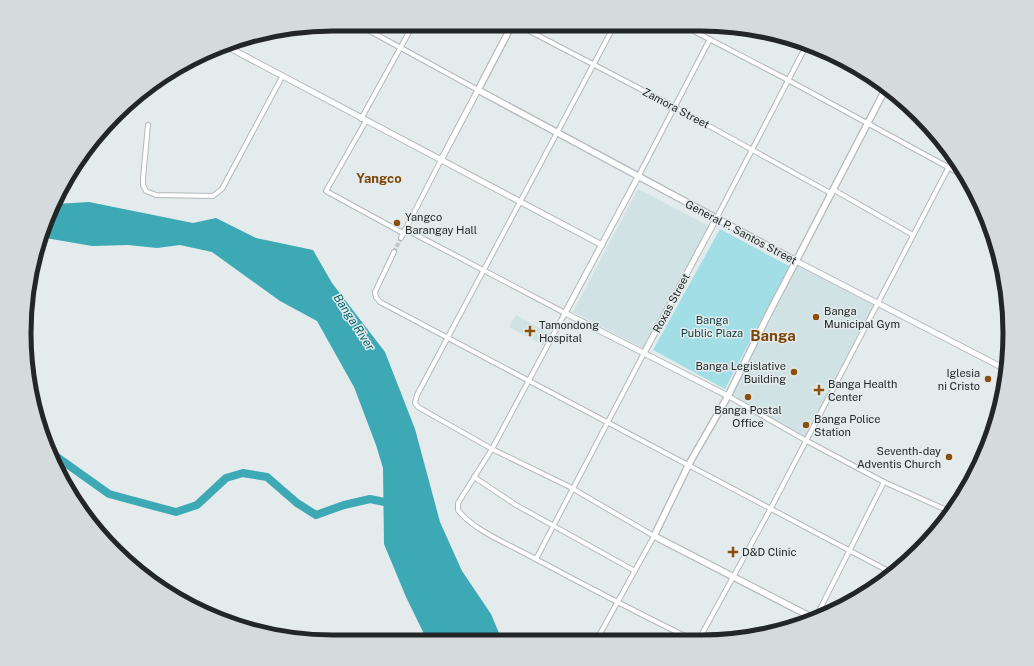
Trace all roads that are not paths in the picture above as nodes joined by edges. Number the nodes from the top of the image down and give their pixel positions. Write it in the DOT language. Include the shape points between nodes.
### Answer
graph roads {
  1 [pos="370,31"];
  2 [pos="410,31"];
  3 [pos="509,31"];
  4 [pos="529,31"];
  5 [pos="611,31"];
  6 [pos="694,31"];
  7 [pos="710,39"];
  8 [pos="401,48"];
  9 [pos="231,49"];
  10 [pos="804,49"];
  11 [pos="593,65"];
  12 [pos="282,77"];
  13 [pos="788,80"];
  14 [pos="478,90"];
  15 [pos="884,92"];
  16 [pos="673,106"];
  17 [pos="364,120"];
  18 [pos="868,124"];
  19 [pos="148,125"];
  20 [pos="559,132"];
  21 [pos="753,150"];
  22 [pos="441,160"];
  23 [pos="951,164"];
  24 [pos="949,168"];
  25 [pos="956,171"];
  26 [pos="638,177"];
  27 [pos="833,192"];
  28 [pos="521,202"];
  29 [pos="716,219"];
  30 [pos="404,231"];
  31 [pos="913,235"];
  32 [pos="401,238"];
  33 [pos="602,245"];
  34 [pos="394,252"];
  35 [pos="796,261"];
  36 [pos="484,271"];
  37 [pos="878,303"];
  38 [pos="565,313"];
  39 [pos="449,338"];
  40 [pos="644,353"];
  41 [pos="1001,366"];
  42 [pos="528,381"];
  43 [pos="728,396"];
  44 [pos="608,423"];
  45 [pos="805,440"];
  46 [pos="492,449"];
  47 [pos="689,464"];
  48 [pos="474,477"];
  49 [pos="884,482"];
  50 [pos="573,490"];
  51 [pos="770,508"];
  52 [pos="946,510"];
  53 [pos="553,526"];
  54 [pos="654,536"];
  55 [pos="850,550"];
  56 [pos="536,559"];
  57 [pos="634,571"];
  58 [pos="888,571"];
  59 [pos="734,576"];
  60 [pos="616,602"];
  61 [pos="819,611"];
  62 [pos="808,615"];
  63 [pos="599,635"];
  64 [pos="685,635"];
  65 [pos="700,635"];
  1 -- 8 [label="street"];
  2 -- 8 [label="street"];
  3 -- 14 [label="main road"];
  4 -- 11 [label="street, Zamora Street"];
  5 -- 11 [label="street"];
  6 -- 7 [label="street"];
  7 -- 13 [label="street"];
  7 -- 16 [label="street"];
  8 -- 14 [label="street"];
  8 -- 17 [label="street"];
  9 -- 12 [label="street"];
  10 -- 13 [label="street, Roxas Street"];
  11 -- 16 [label="street, Zamora Street"];
  11 -- 20 [label="street"];
  12 -- 17 [label="street"];
  12 -- 19 [label="street" via="222,189 214,196 156,195 146,191 142,178"];
  13 -- 18 [label="street"];
  13 -- 21 [label="street, Roxas Street"];
  14 -- 20 [label="main road, General P. Santos Street"];
  14 -- 22 [label="street"];
  15 -- 18 [label="main road"];
  16 -- 21 [label="street, Zamora Street"];
  16 -- 26 [label="street"];
  17 -- 22 [label="street"];
  17 -- 30 [label="street" via="326,190"];
  18 -- 24 [label="street"];
  18 -- 27 [label="main road"];
  20 -- 26 [label="main road, General P. Santos Street"];
  20 -- 28 [label="street"];
  21 -- 27 [label="street, Zamora Street"];
  21 -- 29 [label="street, Roxas Street"];
  22 -- 28 [label="street"];
  22 -- 30 [label="street"];
  23 -- 24 [label="street"];
  24 -- 25 [label="street"];
  24 -- 31 [label="street"];
  26 -- 29 [label="main road, General P. Santos Street"];
  26 -- 33 [label="street"];
  27 -- 31 [label="street, Zamora Street"];
  27 -- 35 [label="main road"];
  28 -- 33 [label="street"];
  28 -- 36 [label="street"];
  29 -- 35 [label="main road, General P. Santos Street"];
  29 -- 40 [label="street, Roxas Street"];
  30 -- 32 [label="street"];
  30 -- 36 [label="street"];
  31 -- 37 [label="street"];
  33 -- 38 [label="street"];
  34 -- 39 [label="street" via="376,288 377,300"];
  35 -- 37 [label="street, General P. Santos Street"];
  35 -- 43 [label="main road"];
  36 -- 38 [label="street"];
  36 -- 39 [label="street"];
  37 -- 41 [label="street, General P. Santos Street"];
  37 -- 45 [label="street"];
  38 -- 40 [label="street"];
  38 -- 42 [label="street"];
  39 -- 42 [label="street"];
  39 -- 46 [label="street" via="417,395 415,405"];
  40 -- 43 [label="street"];
  40 -- 44 [label="street, Roxas Street"];
  42 -- 44 [label="street"];
  42 -- 46 [label="street"];
  43 -- 45 [label="street"];
  43 -- 47 [label="main road"];
  44 -- 47 [label="street"];
  44 -- 50 [label="street, Roxas Street"];
  45 -- 49 [label="street"];
  45 -- 51 [label="street"];
  46 -- 48 [label="street"];
  46 -- 50 [label="street"];
  47 -- 51 [label="street"];
  47 -- 54 [label="main road"];
  48 -- 53 [label="street"];
  48 -- 56 [label="street" via="457,505 460,512 490,535"];
  49 -- 52 [label="street"];
  49 -- 55 [label="street"];
  50 -- 53 [label="street, Roxas Street"];
  50 -- 54 [label="street"];
  51 -- 55 [label="street"];
  51 -- 59 [label="street"];
  53 -- 56 [label="street, Roxas Street"];
  53 -- 57 [label="street"];
  54 -- 57 [label="street"];
  54 -- 59 [label="main road"];
  55 -- 58 [label="street"];
  55 -- 61 [label="street"];
  56 -- 60 [label="street"];
  57 -- 60 [label="street"];
  59 -- 62 [label="main road"];
  59 -- 65 [label="street"];
  60 -- 63 [label="street"];
  60 -- 64 [label="street"];
}
